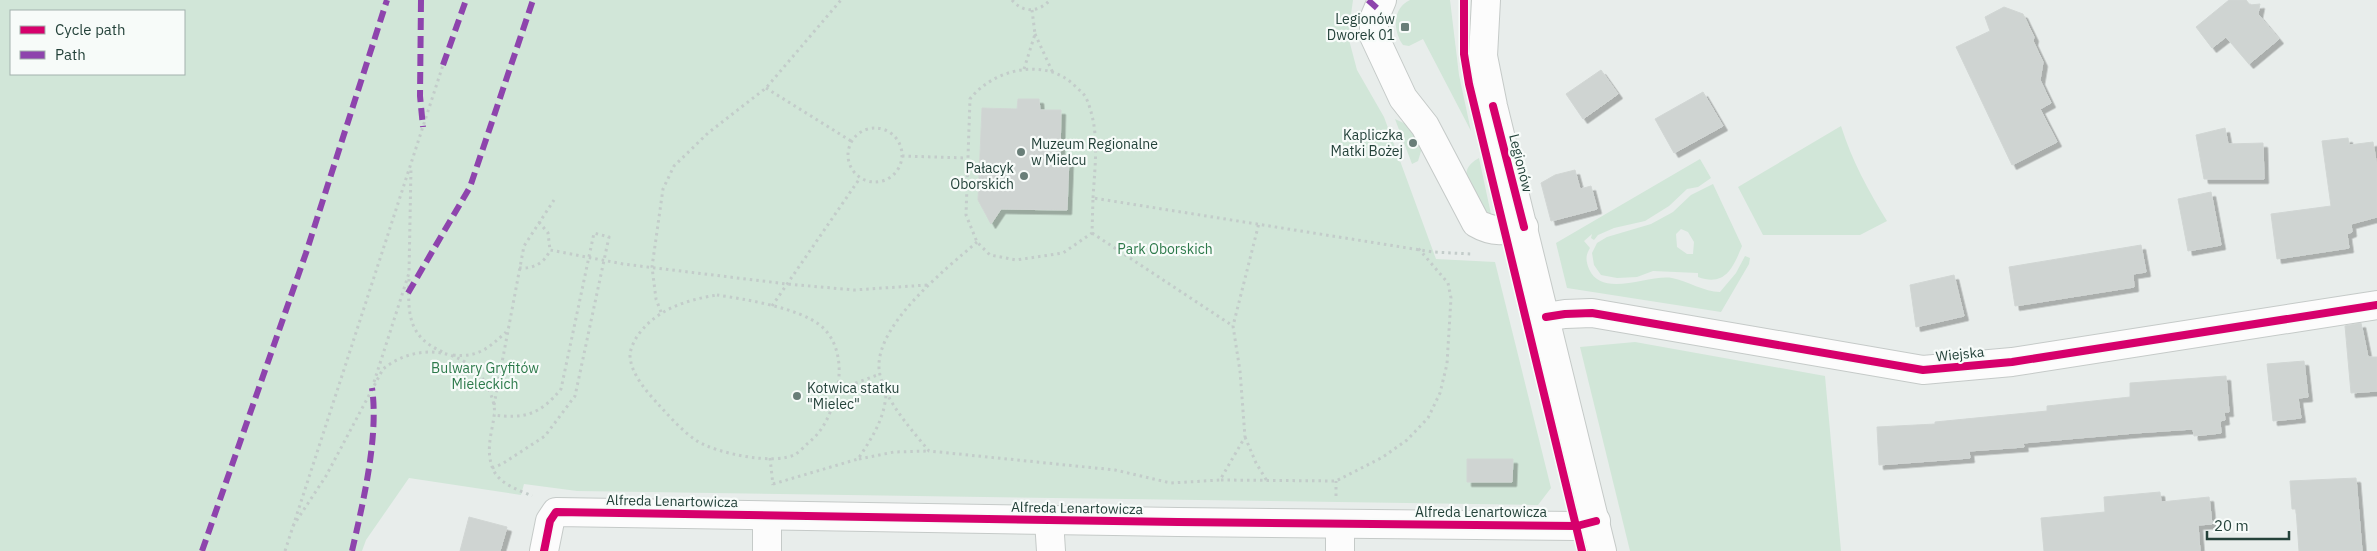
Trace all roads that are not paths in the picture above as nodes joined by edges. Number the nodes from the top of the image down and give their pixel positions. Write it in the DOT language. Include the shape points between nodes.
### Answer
graph roads {
  1 [pos="1382,0"];
  2 [pos="1486,0"];
  3 [pos="1524,227"];
  4 [pos="2377,305"];
  5 [pos="1546,317"];
  6 [pos="766,516"];
  7 [pos="1049,520"];
  8 [pos="1596,521"];
  9 [pos="1340,524"];
  10 [pos="544,551"];
  11 [pos="767,551"];
  12 [pos="1051,551"];
  13 [pos="1340,551"];
  14 [pos="1602,551"];
  1 -- 3 [label="street" via="1374,19 1374,36 1403,98 1425,126 1476,223 1488,230"];
  2 -- 3 [label="street, Legionów" via="1484,56 1493,106"];
  3 -- 5 [label="street, Legionów"];
  4 -- 5 [label="street, Wiejska" via="2012,362 1923,370 1592,313"];
  5 -- 8 [label="street, Legionów"];
  6 -- 7 [label="street, Alfreda Lenartowicza"];
  6 -- 10 [label="street, Alfreda Lenartowicza" via="556,512 550,521"];
  6 -- 11 [label="street"];
  7 -- 9 [label="street, Alfreda Lenartowicza"];
  7 -- 12 [label="street"];
  8 -- 9 [label="street, Alfreda Lenartowicza" via="1577,526"];
  8 -- 14 [label="street, Legionów"];
  9 -- 13 [label="street"];
}
